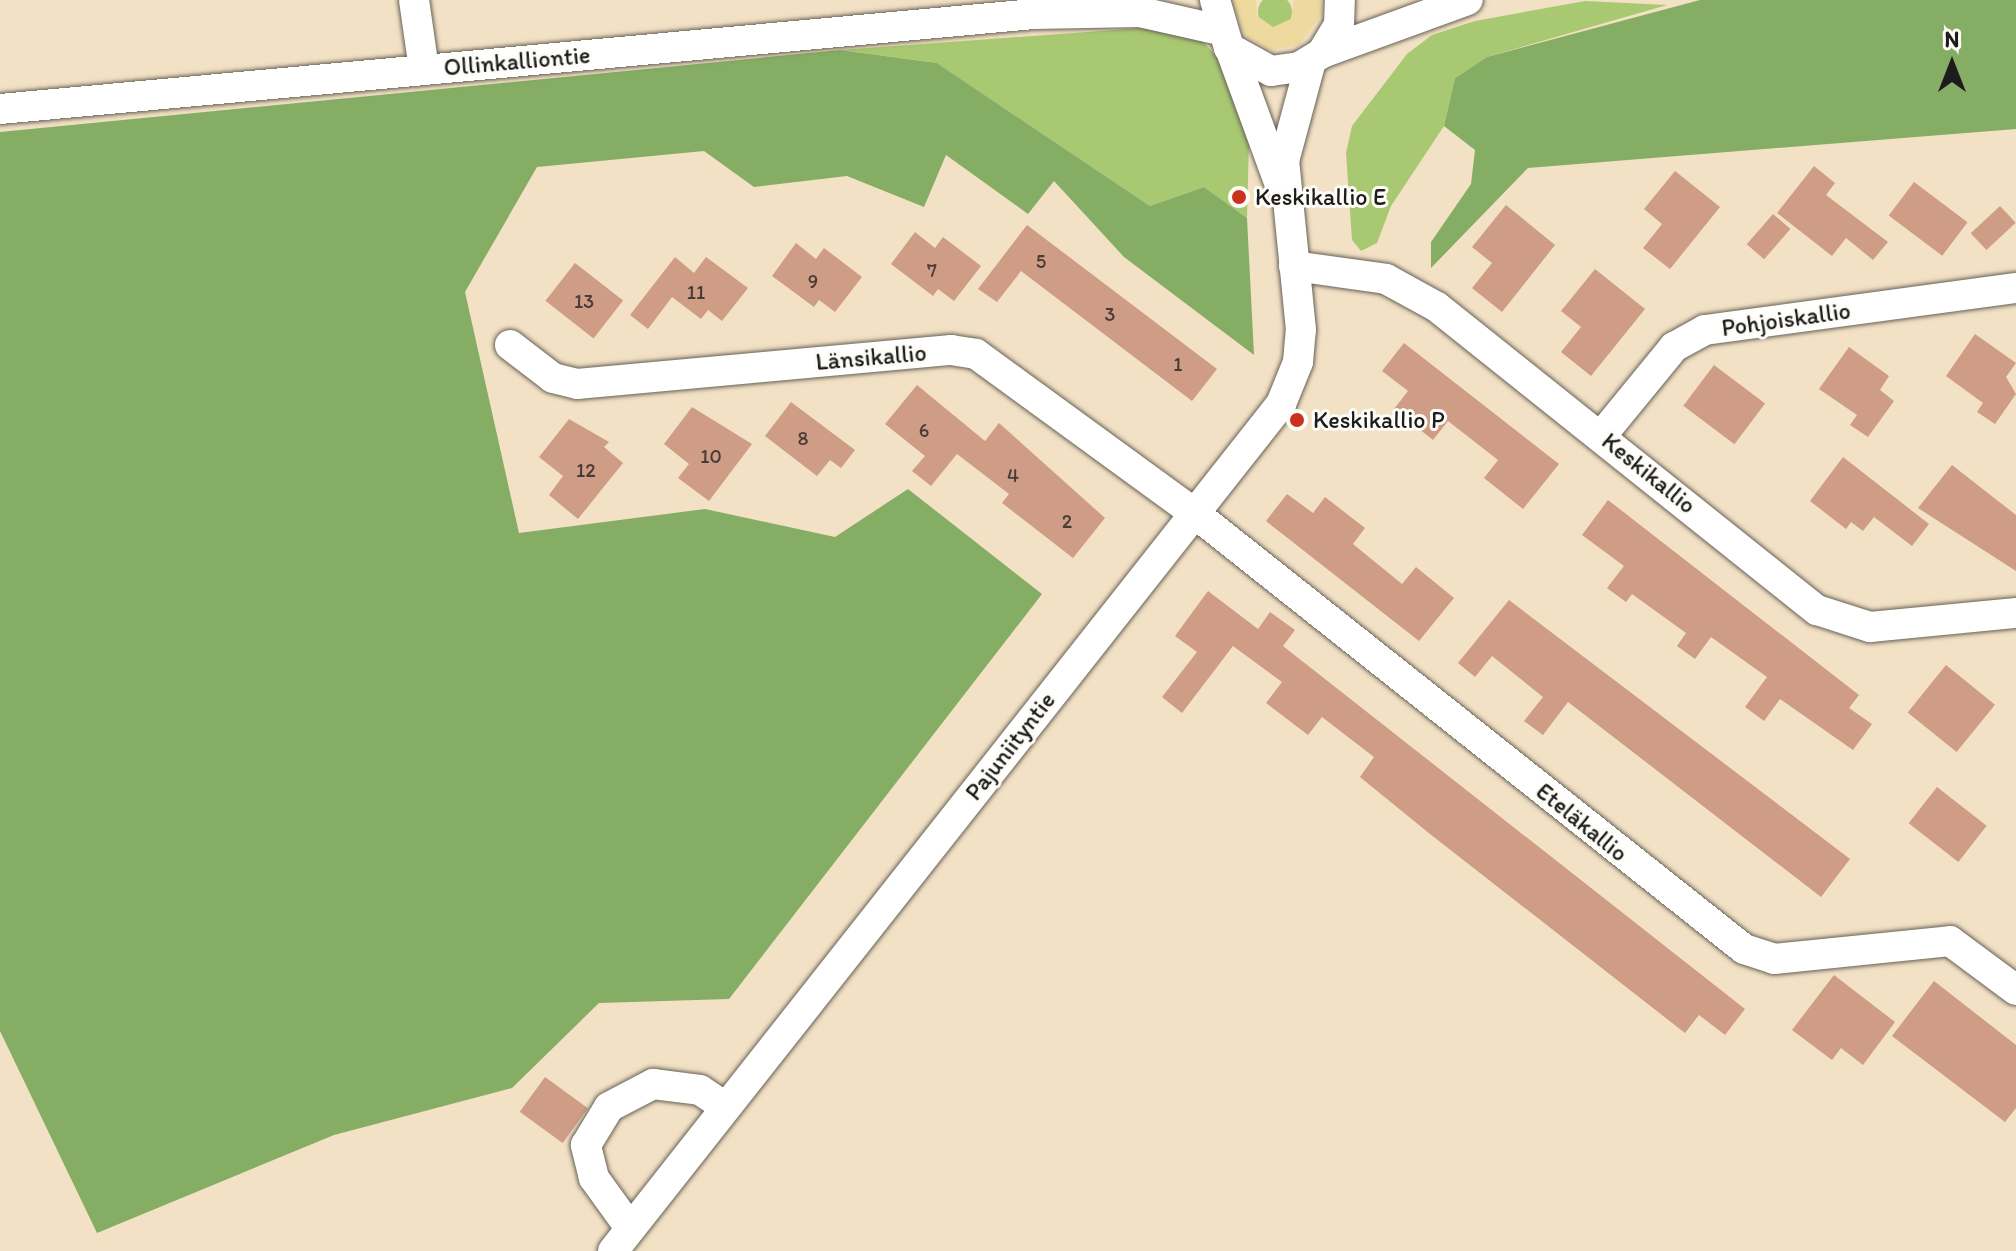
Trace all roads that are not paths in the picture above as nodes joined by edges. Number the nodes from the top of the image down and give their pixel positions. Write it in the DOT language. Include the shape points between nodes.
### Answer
graph roads {
  1 [pos="414,0"];
  2 [pos="1080,0"];
  3 [pos="1340,0"];
  4 [pos="1468,0"];
  5 [pos="1033,14"];
  6 [pos="1221,26"];
  7 [pos="1317,57"];
  8 [pos="424,69"];
  9 [pos="0,109"];
  10 [pos="1287,203"];
  11 [pos="1294,266"];
  12 [pos="2016,288"];
  13 [pos="510,345"];
  14 [pos="1602,435"];
  15 [pos="1193,512"];
  16 [pos="2016,613"];
  17 [pos="2016,990"];
  18 [pos="725,1107"];
  19 [pos="622,1240"];
  1 -- 8 [label="street"];
  2 -- 5 [label="street, Ollinkalliontie"];
  3 -- 7 [label="street, Pajuniityntie" via="1339,25"];
  4 -- 7 [label="street, Ollinkalliontie"];
  5 -- 6 [label="street, Ollinkalliontie" via="1140,12"];
  5 -- 8 [label="street, Ollinkalliontie"];
  6 -- 7 [label="street, Ollinkalliontie" via="1271,71"];
  6 -- 10 [label="street, Pajuniityntie"];
  7 -- 10 [label="street, Pajuniityntie" via="1287,130"];
  8 -- 9 [label="street, Ollinkalliontie"];
  10 -- 11 [label="street, Pajuniityntie"];
  11 -- 14 [label="street, Keskikallio" via="1408,289"];
  11 -- 15 [label="street, Pajuniityntie" via="1301,330 1290,387"];
  12 -- 14 [label="street, Pohjoiskallio" via="1705,330 1674,347"];
  13 -- 15 [label="street, Länsikallio" via="553,378 577,384 963,351 993,363"];
  14 -- 16 [label="street, Keskikallio" via="1817,610 1844,622 1894,627"];
  15 -- 17 [label="street, Eteläkallio" via="1744,949 1774,959 1950,941"];
  15 -- 18 [label="street, Pajuniityntie"];
  18 -- 19 [label="street, Pajuniityntie"];
  18 -- 19 [label="street" via="700,1090 653,1084 609,1107 586,1145 594,1178"];
}
